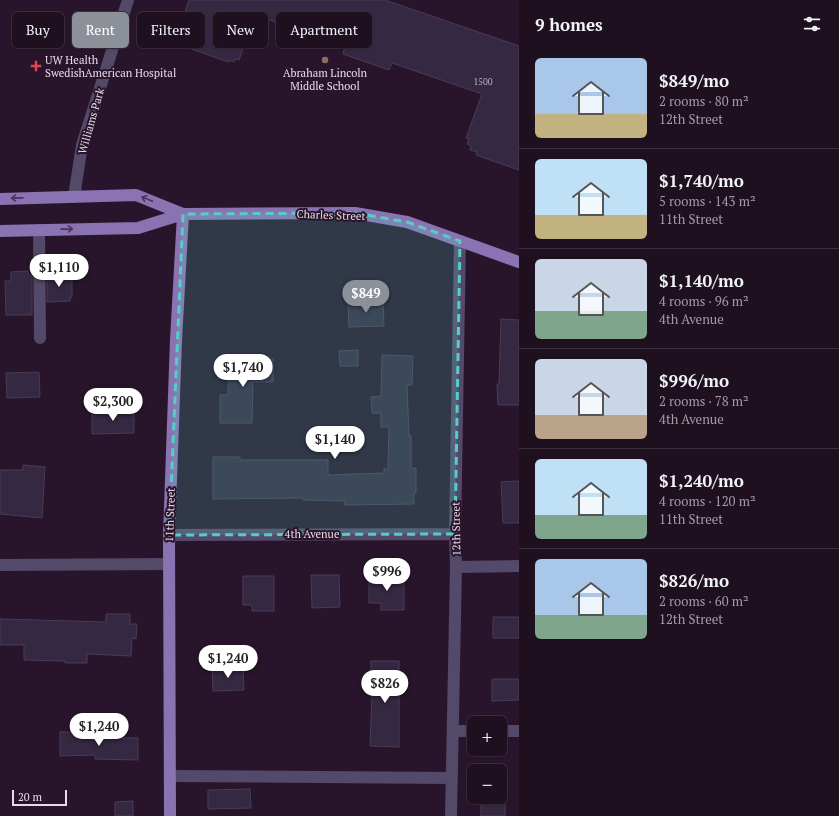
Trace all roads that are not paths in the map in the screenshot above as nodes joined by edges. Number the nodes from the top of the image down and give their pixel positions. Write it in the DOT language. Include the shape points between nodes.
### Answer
graph roads {
  1 [pos="128,0"];
  2 [pos="74,197"];
  3 [pos="0,199"];
  4 [pos="183,214"];
  5 [pos="39,230"];
  6 [pos="0,231"];
  7 [pos="460,241"];
  8 [pos="519,262"];
  9 [pos="40,338"];
  10 [pos="455,534"];
  11 [pos="169,535"];
  12 [pos="169,564"];
  13 [pos="0,565"];
  14 [pos="519,566"];
  15 [pos="456,567"];
  16 [pos="453,731"];
  17 [pos="467,731"];
  18 [pos="507,731"];
  19 [pos="519,731"];
  20 [pos="170,776"];
  21 [pos="452,778"];
  22 [pos="170,816"];
  23 [pos="451,816"];
  1 -- 2 [label="street, Williams Park" via="82,145"];
  2 -- 3 [label="main road, Charles Street, one-way"];
  4 -- 2 [label="main road, Charles Street, one-way" via="136,195"];
  5 -- 4 [label="main road, Charles Street, one-way" via="138,228"];
  4 -- 7 [label="main road, Charles Street" via="355,213 408,222"];
  4 -- 11 [label="main road, 11th Street"];
  5 -- 6 [label="main road, Charles Street"];
  5 -- 9 [label="street"];
  7 -- 8 [label="main road, Charles Street"];
  7 -- 10 [label="street, 12th Street"];
  10 -- 11 [label="street, 4th Avenue"];
  10 -- 15 [label="street, 12th Street"];
  11 -- 12 [label="main road, 11th Street"];
  12 -- 13 [label="street"];
  12 -- 20 [label="main road, 11th Street"];
  14 -- 15 [label="street"];
  15 -- 16 [label="street, 12th Street"];
  16 -- 17 [label="street"];
  16 -- 21 [label="street, 12th Street"];
  18 -- 19 [label="street"];
  20 -- 21 [label="street"];
  20 -- 22 [label="main road, 11th Street"];
  21 -- 23 [label="street, 12th Street"];
}
